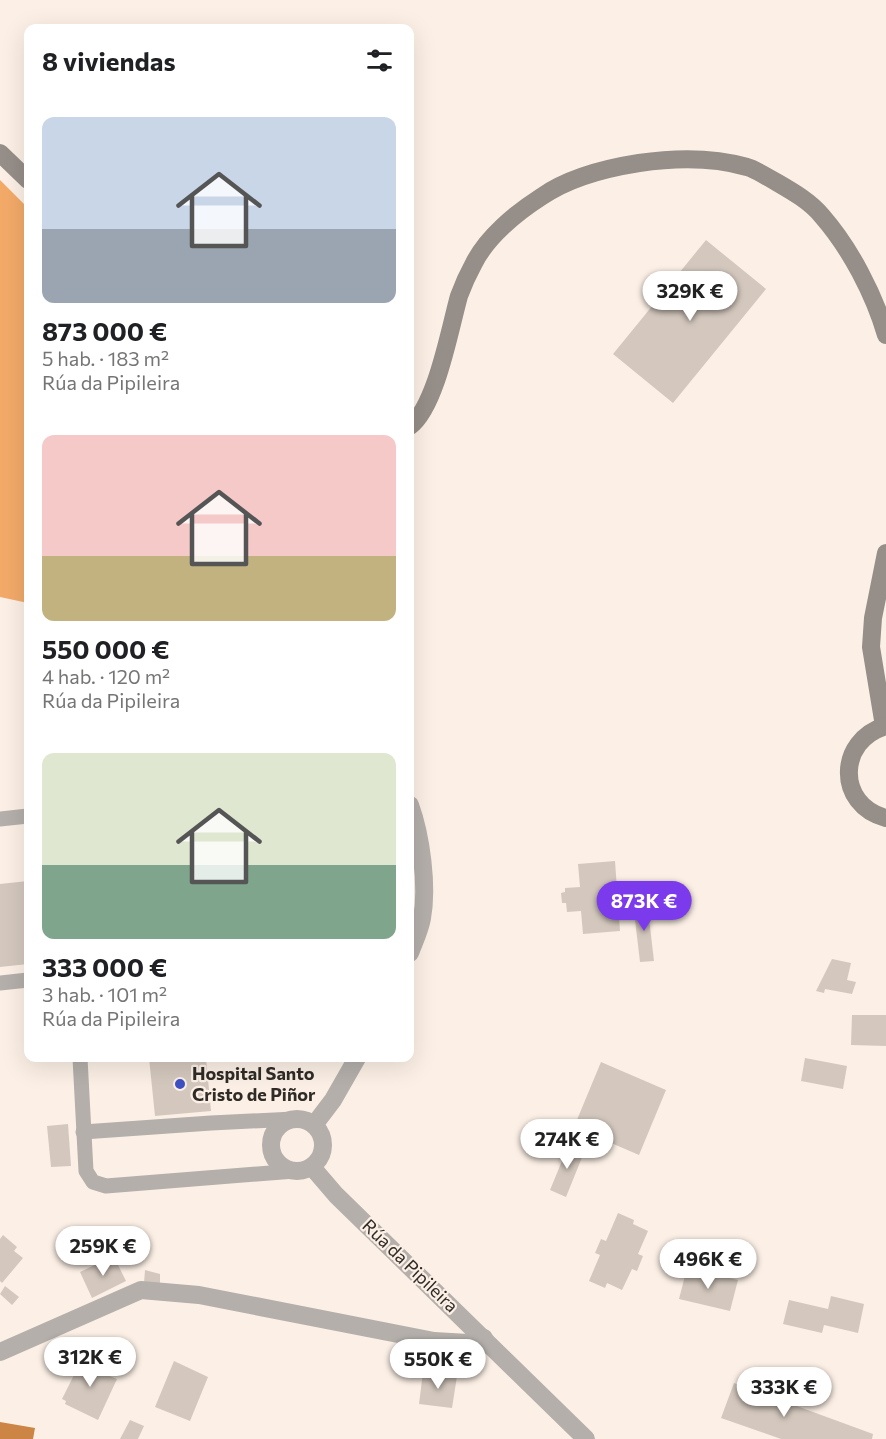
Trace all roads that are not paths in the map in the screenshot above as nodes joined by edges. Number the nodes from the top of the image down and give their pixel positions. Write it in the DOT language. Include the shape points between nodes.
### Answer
graph roads {
  1 [pos="0,153"];
  2 [pos="24,176"];
  3 [pos="886,335"];
  4 [pos="414,421"];
  5 [pos="886,553"];
  6 [pos="885,726"];
  7 [pos="24,816"];
  8 [pos="886,818"];
  9 [pos="0,819"];
  10 [pos="414,821"];
  11 [pos="414,941"];
  12 [pos="24,980"];
  13 [pos="0,983"];
  14 [pos="80,1062"];
  15 [pos="355,1062"];
  16 [pos="294,1119"];
  17 [pos="314,1125"];
  18 [pos="83,1132"];
  19 [pos="303,1169"];
  20 [pos="484,1338"];
  21 [pos="0,1352"];
  22 [pos="586,1439"];
  1 -- 2 [label="street"];
  3 -- 4 [label="street" via="846,249 821,215 791,191 748,167 705,160 618,166 542,195 501,228 481,252 460,293 433,389"];
  5 -- 6 [label="street" via="871,648"];
  6 -- 8 [label="street" via="869,732 857,744 848,776 852,792 862,805"];
  7 -- 9 [label="lane"];
  10 -- 11 [label="street" via="423,894 422,917"];
  12 -- 13 [label="lane"];
  14 -- 18 [label="lane"];
  15 -- 17 [label="street"];
  16 -- 17 [label="street"];
  16 -- 18 [label="lane"];
  16 -- 19 [label="street, Rúa da Pipileira" via="279,1126 271,1149 279,1164"];
  17 -- 19 [label="street" via="321,1136 322,1153"];
  18 -- 19 [label="lane" via="86,1171 93,1182 106,1186"];
  19 -- 20 [label="street, Rúa da Pipileira" via="336,1195"];
  20 -- 21 [label="street" via="468,1343 434,1341 199,1295 141,1290"];
  20 -- 22 [label="street, Rúa da Pipileira"];
}
